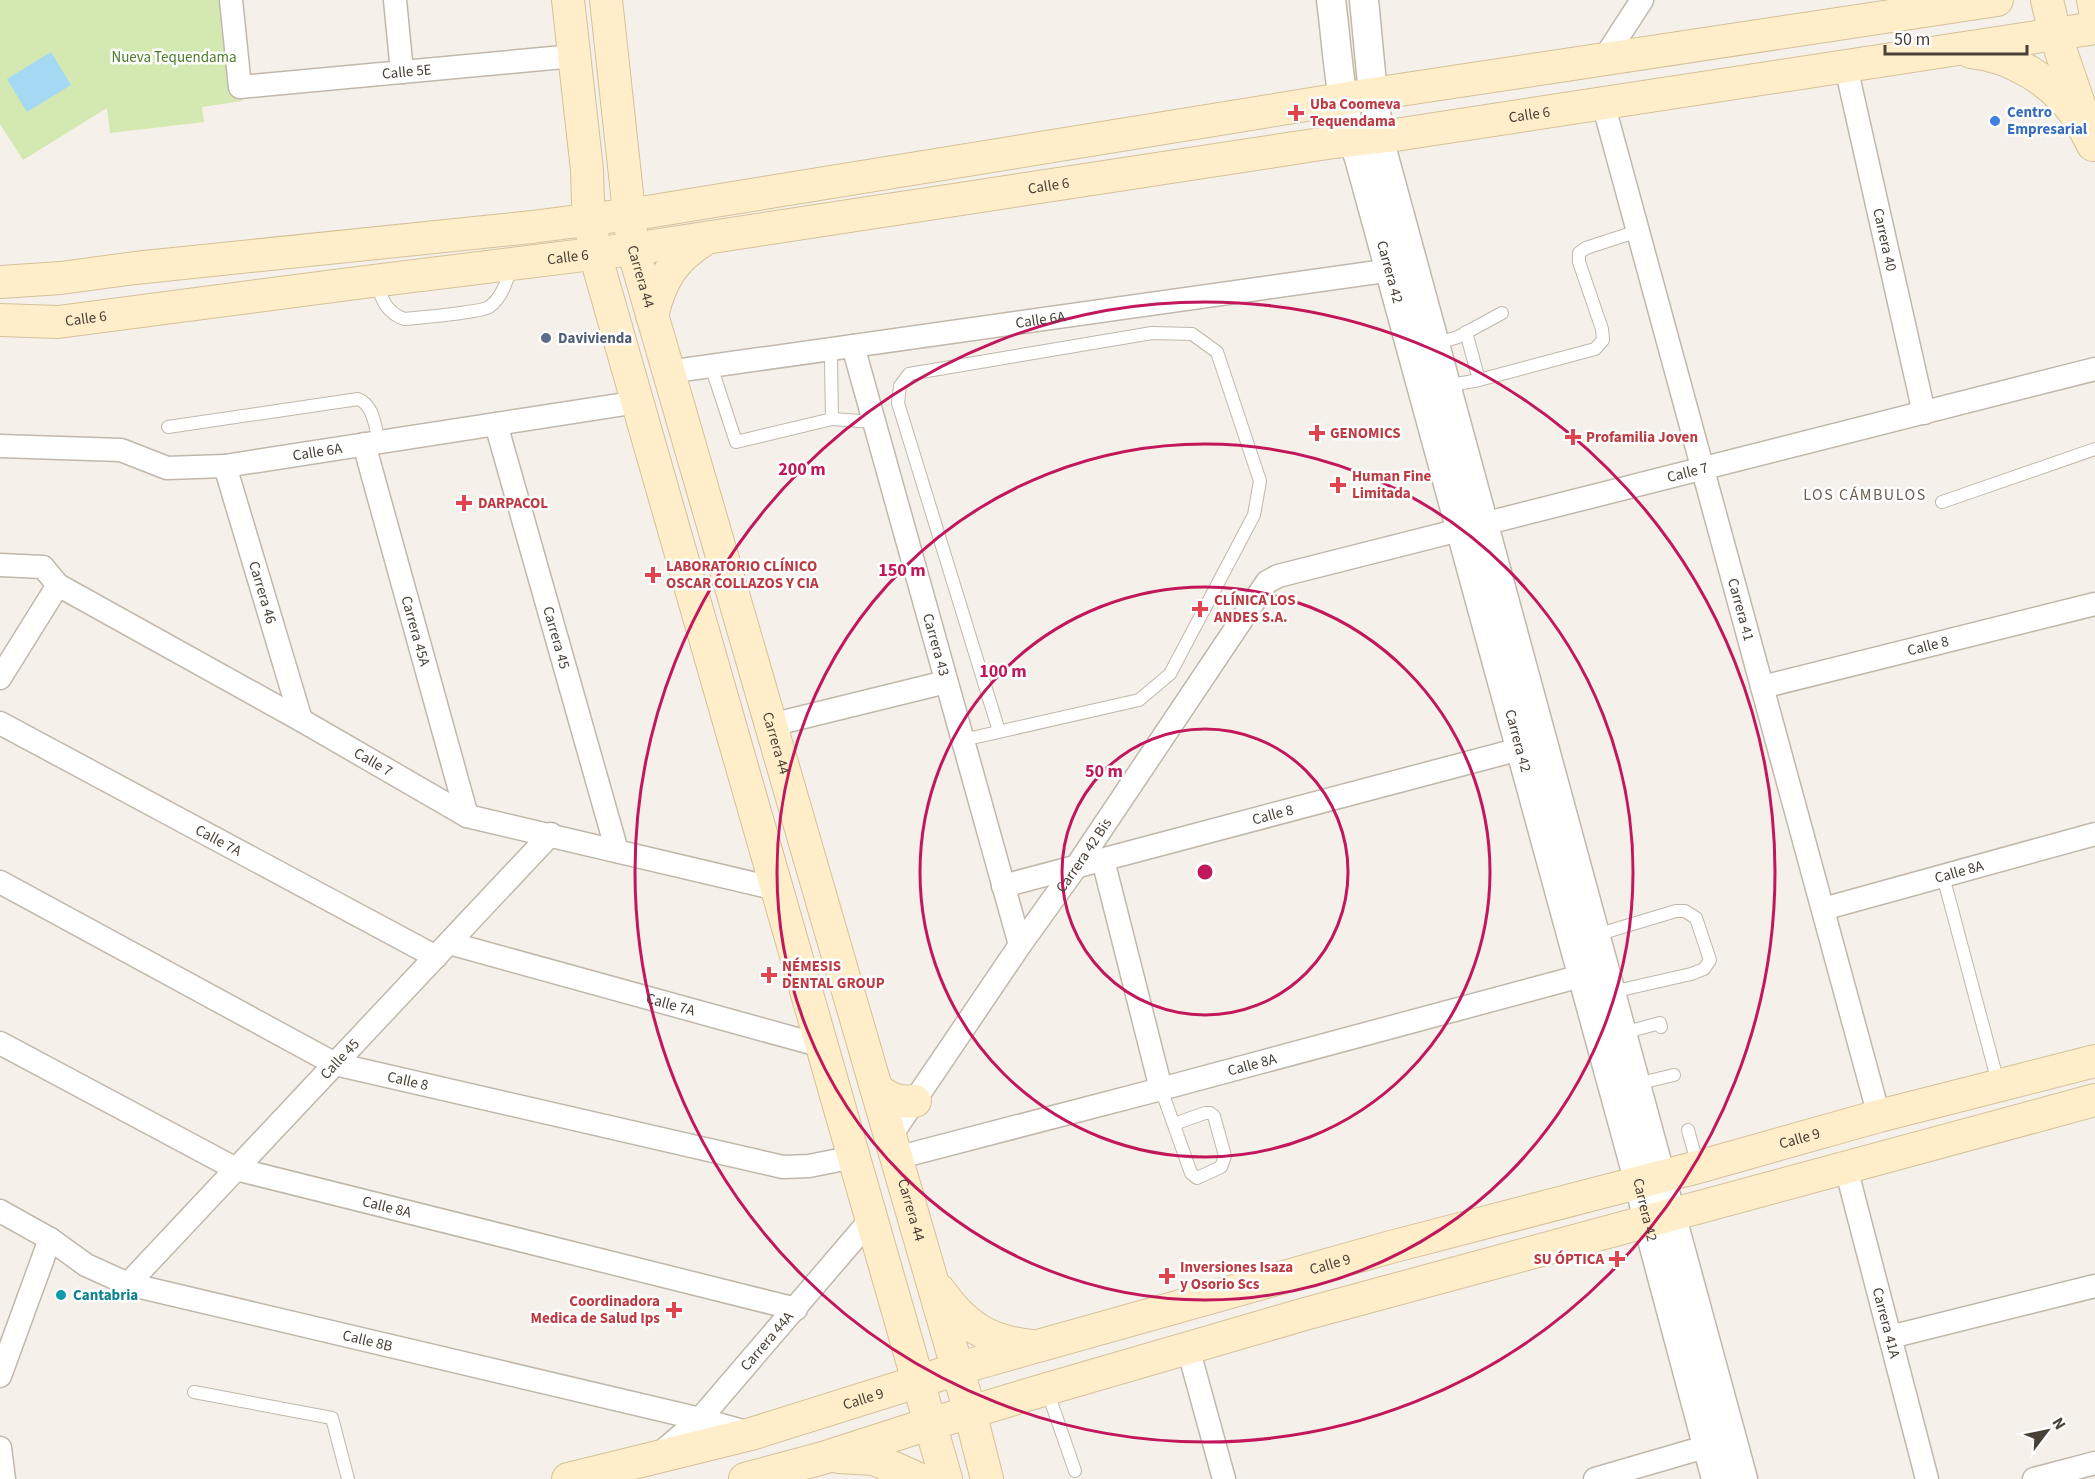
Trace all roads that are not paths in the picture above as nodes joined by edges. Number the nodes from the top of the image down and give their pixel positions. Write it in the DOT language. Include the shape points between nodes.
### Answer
graph roads {
  1 [pos="231,0"];
  2 [pos="395,0"];
  3 [pos="568,0"];
  4 [pos="606,0"];
  5 [pos="1331,0"];
  6 [pos="1364,0"];
  7 [pos="1642,0"];
  8 [pos="1997,0"];
  9 [pos="2047,0"];
  10 [pos="2093,0"];
  11 [pos="2095,10"];
  12 [pos="2095,28"];
  13 [pos="2055,34"];
  14 [pos="1698,45"];
  15 [pos="1952,50"];
  16 [pos="574,56"];
  17 [pos="1603,60"];
  18 [pos="1846,67"];
  19 [pos="1534,70"];
  20 [pos="402,72"];
  21 [pos="1358,97"];
  22 [pos="1614,101"];
  23 [pos="1365,137"];
  24 [pos="2094,148"];
  25 [pos="587,170"];
  26 [pos="628,214"];
  27 [pos="590,219"];
  28 [pos="532,227"];
  29 [pos="1638,231"];
  30 [pos="708,237"];
  31 [pos="633,249"];
  32 [pos="595,254"];
  33 [pos="511,264"];
  34 [pos="1402,268"];
  35 [pos="375,280"];
  36 [pos="0,282"];
  37 [pos="0,290"];
  38 [pos="1502,314"];
  39 [pos="652,316"];
  40 [pos="0,320"];
  41 [pos="58,322"];
  42 [pos="1466,332"];
  43 [pos="1435,344"];
  44 [pos="853,346"];
  45 [pos="829,350"];
  46 [pos="711,366"];
  47 [pos="2095,369"];
  48 [pos="668,372"];
  49 [pos="1479,380"];
  50 [pos="1446,386"];
  51 [pos="638,402"];
  52 [pos="1924,413"];
  53 [pos="832,419"];
  54 [pos="874,422"];
  55 [pos="496,424"];
  56 [pos="168,428"];
  57 [pos="371,443"];
  58 [pos="0,446"];
  59 [pos="2095,448"];
  60 [pos="225,466"];
  61 [pos="1703,469"];
  62 [pos="1942,502"];
  63 [pos="1472,527"];
  64 [pos="0,565"];
  65 [pos="1278,576"];
  66 [pos="58,585"];
  67 [pos="2095,604"];
  68 [pos="710,655"];
  69 [pos="0,678"];
  70 [pos="946,682"];
  71 [pos="1762,687"];
  72 [pos="301,720"];
  73 [pos="0,723"];
  74 [pos="771,725"];
  75 [pos="999,731"];
  76 [pos="963,740"];
  77 [pos="1532,746"];
  78 [pos="467,816"];
  79 [pos="551,834"];
  80 [pos="2095,834"];
  81 [pos="617,851"];
  82 [pos="1103,860"];
  83 [pos="1076,867"];
  84 [pos="1943,876"];
  85 [pos="0,882"];
  86 [pos="1003,886"];
  87 [pos="777,889"];
  88 [pos="1823,909"];
  89 [pos="831,934"];
  90 [pos="1596,935"];
  91 [pos="1020,945"];
  92 [pos="442,950"];
  93 [pos="1600,980"];
  94 [pos="805,984"];
  95 [pos="1661,1027"];
  96 [pos="1623,1033"];
  97 [pos="0,1043"];
  98 [pos="822,1046"];
  99 [pos="2095,1061"];
  100 [pos="335,1064"];
  101 [pos="1674,1076"];
  102 [pos="1636,1084"];
  103 [pos="1999,1086"];
  104 [pos="876,1088"];
  105 [pos="1161,1089"];
  106 [pos="2095,1100"];
  107 [pos="915,1101"];
  108 [pos="1879,1116"];
  109 [pos="1174,1124"];
  110 [pos="1688,1130"];
  111 [pos="893,1147"];
  112 [pos="854,1157"];
  113 [pos="1698,1167"];
  114 [pos="1846,1168"];
  115 [pos="236,1169"];
  116 [pos="1650,1180"];
  117 [pos="0,1211"];
  118 [pos="872,1218"];
  119 [pos="1660,1219"];
  120 [pos="50,1239"];
  121 [pos="1391,1247"];
  122 [pos="1354,1259"];
  123 [pos="928,1269"];
  124 [pos="1464,1272"];
  125 [pos="128,1284"];
  126 [pos="2095,1286"];
  127 [pos="796,1309"];
  128 [pos="1305,1314"];
  129 [pos="1890,1337"];
  130 [pos="1038,1347"];
  131 [pos="1188,1348"];
  132 [pos="958,1370"];
  133 [pos="0,1376"];
  134 [pos="919,1382"];
  135 [pos="1047,1389"];
  136 [pos="194,1392"];
  137 [pos="970,1412"];
  138 [pos="700,1419"];
  139 [pos="931,1423"];
  140 [pos="751,1434"];
  141 [pos="1720,1443"];
  142 [pos="0,1448"];
  143 [pos="654,1458"];
  144 [pos="823,1458"];
  145 [pos="2095,1463"];
  146 [pos="1075,1471"];
  147 [pos="4,1479"];
  148 [pos="348,1479"];
  149 [pos="568,1479"];
  150 [pos="745,1479"];
  151 [pos="919,1479"];
  152 [pos="946,1479"];
  153 [pos="987,1479"];
  154 [pos="1224,1479"];
  155 [pos="1595,1479"];
  156 [pos="1716,1479"];
  157 [pos="1743,1479"];
  158 [pos="1927,1479"];
  159 [pos="2034,1479"];
  1 -- 20 [label="street, Calle 5E" via="240,87"];
  2 -- 20 [label="street"];
  3 -- 16 [label="main road"];
  4 -- 26 [label="main road, Carrera 44"];
  5 -- 21 [label="street, Carrera 42"];
  6 -- 21 [label="street, Carrera 42"];
  7 -- 17 [label="street"];
  8 -- 14 [label="main road"];
  9 -- 13 [label="main road"];
  10 -- 11 [label="main road"];
  12 -- 13 [label="main road, Calle 6"];
  13 -- 15 [label="main road, Calle 6"];
  13 -- 24 [label="main road"];
  14 -- 17 [label="main road"];
  14 -- 22 [label="main road"];
  15 -- 18 [label="main road, Calle 6"];
  15 -- 24 [label="main road" via="1978,52 2028,70 2055,91 2077,116"];
  16 -- 20 [label="street, Calle 5E"];
  16 -- 25 [label="main road"];
  17 -- 19 [label="main road"];
  18 -- 22 [label="main road, Calle 6"];
  18 -- 52 [label="street, Carrera 40"];
  19 -- 21 [label="main road"];
  19 -- 22 [label="main road"];
  21 -- 23 [label="street, Carrera 42"];
  21 -- 26 [label="main road"];
  22 -- 23 [label="main road, Calle 6"];
  22 -- 29 [label="street, Carrera 41"];
  23 -- 30 [label="main road, Calle 6"];
  23 -- 34 [label="street, Carrera 42" via="1359,158"];
  25 -- 27 [label="main road"];
  25 -- 28 [label="main road" via="567,200"];
  26 -- 27 [label="main road"];
  26 -- 31 [label="main road, Carrera 44"];
  27 -- 28 [label="main road"];
  27 -- 32 [label="main road"];
  28 -- 36 [label="main road"];
  29 -- 49 [label="lane" via="1579,253 1602,329 1603,340 1595,349"];
  29 -- 61 [label="street, Carrera 41"];
  30 -- 31 [label="main road, Calle 6"];
  30 -- 39 [label="main road" via="685,252 668,272 657,293"];
  31 -- 32 [label="main road, Calle 6"];
  31 -- 39 [label="main road, Carrera 44"];
  32 -- 33 [label="main road, Calle 6"];
  32 -- 51 [label="main road"];
  33 -- 35 [label="main road, Calle 6"];
  33 -- 35 [label="lane" via="505,286 487,309 404,320 383,304"];
  34 -- 43 [label="street, Carrera 42"];
  34 -- 44 [label="street, Calle 6A"];
  34 -- 63 [label="street, Carrera 42"];
  35 -- 41 [label="main road, Calle 6"];
  37 -- 41 [label="main road"];
  38 -- 42 [label="lane"];
  39 -- 48 [label="main road, Carrera 44"];
  40 -- 41 [label="main road, Calle 6"];
  42 -- 43 [label="lane"];
  42 -- 49 [label="lane"];
  43 -- 50 [label="street, Carrera 42"];
  44 -- 45 [label="street, Calle 6A"];
  44 -- 54 [label="street, Carrera 43"];
  45 -- 46 [label="street, Calle 6A"];
  45 -- 53 [label="lane"];
  46 -- 48 [label="street, Calle 6A"];
  46 -- 53 [label="lane" via="736,442"];
  47 -- 52 [label="street, Calle 7"];
  48 -- 74 [label="main road, Carrera 44"];
  49 -- 50 [label="lane"];
  50 -- 63 [label="street, Carrera 42"];
  51 -- 55 [label="street, Calle 6A"];
  51 -- 68 [label="main road"];
  52 -- 61 [label="street, Calle 7"];
  53 -- 54 [label="lane"];
  54 -- 70 [label="street, Carrera 43"];
  55 -- 57 [label="street, Calle 6A"];
  55 -- 81 [label="street, Carrera 45"];
  56 -- 57 [label="lane" via="358,399 369,407"];
  57 -- 60 [label="street, Calle 6A"];
  57 -- 78 [label="street, Carrera 45A"];
  58 -- 60 [label="street, Calle 6A" via="121,450 167,468"];
  59 -- 62 [label="lane"];
  60 -- 72 [label="street, Carrera 46"];
  61 -- 63 [label="street, Calle 7"];
  61 -- 71 [label="street, Carrera 41"];
  63 -- 65 [label="street, Calle 7"];
  63 -- 77 [label="street, Carrera 42"];
  64 -- 66 [label="street, Calle 7" via="43,567"];
  65 -- 83 [label="street, Carrera 42 Bis" via="1267,582"];
  66 -- 69 [label="street"];
  66 -- 72 [label="street, Calle 7"];
  67 -- 71 [label="street, Calle 8"];
  68 -- 74 [label="main road" via="722,662 740,716 758,725"];
  68 -- 87 [label="main road"];
  70 -- 74 [label="street"];
  70 -- 76 [label="street, Carrera 43"];
  71 -- 88 [label="street, Carrera 41"];
  72 -- 78 [label="street, Calle 7"];
  73 -- 92 [label="street, Calle 7A"];
  74 -- 89 [label="main road, Carrera 44"];
  75 -- 75 [label="lane" via="1139,700 1170,674 1254,515 1260,481 1217,352 1192,334 1152,333 909,374 900,386 898,403"];
  75 -- 76 [label="lane"];
  76 -- 86 [label="street, Carrera 43"];
  77 -- 82 [label="street, Calle 8"];
  77 -- 90 [label="street, Carrera 42"];
  77 -- 93 [label="street, Carrera 42"];
  78 -- 79 [label="street, Calle 7"];
  79 -- 81 [label="street, Calle 7"];
  79 -- 92 [label="street, Calle 45"];
  80 -- 84 [label="street, Calle 8A"];
  81 -- 87 [label="street, Calle 7"];
  82 -- 83 [label="street, Calle 8"];
  82 -- 105 [label="street"];
  83 -- 86 [label="street, Calle 8"];
  83 -- 91 [label="street, Carrera 42 Bis"];
  84 -- 88 [label="street, Calle 8A"];
  84 -- 103 [label="lane"];
  85 -- 100 [label="street, Calle 8"];
  86 -- 91 [label="street, Carrera 43"];
  87 -- 94 [label="main road"];
  88 -- 108 [label="street, Carrera 41"];
  89 -- 94 [label="main road"];
  89 -- 104 [label="main road, Carrera 44"];
  90 -- 93 [label="street, Carrera 42"];
  90 -- 93 [label="lane" via="1685,911 1696,918 1710,960 1704,969 1691,974"];
  91 -- 107 [label="street, Carrera 42 Bis"];
  92 -- 98 [label="street, Calle 7A"];
  92 -- 100 [label="street, Calle 45"];
  93 -- 96 [label="street, Carrera 42"];
  93 -- 105 [label="street, Calle 8A"];
  93 -- 116 [label="street, Carrera 42"];
  94 -- 98 [label="main road"];
  95 -- 96 [label="lane" via="1660,1023"];
  96 -- 102 [label="street, Carrera 42"];
  97 -- 115 [label="street, Calle 8A"];
  98 -- 112 [label="main road"];
  99 -- 103 [label="main road, Calle 9"];
  100 -- 112 [label="street, Calle 8" via="783,1167"];
  100 -- 115 [label="street, Calle 45"];
  101 -- 102 [label="lane"];
  102 -- 116 [label="street, Carrera 42"];
  103 -- 108 [label="main road, Calle 9"];
  104 -- 107 [label="main road" via="894,1100"];
  104 -- 111 [label="main road, Carrera 44"];
  105 -- 109 [label="lane"];
  105 -- 111 [label="street, Calle 8A"];
  106 -- 114 [label="main road"];
  107 -- 111 [label="street, Carrera 42 Bis"];
  108 -- 113 [label="main road, Calle 9"];
  109 -- 109 [label="lane" via="1191,1173 1197,1178 1221,1167 1225,1156 1214,1116 1205,1113"];
  110 -- 113 [label="lane"];
  111 -- 123 [label="main road, Carrera 44"];
  112 -- 118 [label="main road"];
  113 -- 116 [label="main road, Calle 9"];
  114 -- 119 [label="main road"];
  114 -- 129 [label="street, Carrera 41A"];
  115 -- 125 [label="street, Calle 45"];
  115 -- 127 [label="street, Calle 8A"];
  116 -- 119 [label="street, Carrera 42"];
  116 -- 121 [label="main road, Calle 9"];
  117 -- 120 [label="street, Calle 8B"];
  118 -- 127 [label="street, Carrera 44A"];
  118 -- 134 [label="main road"];
  119 -- 124 [label="main road"];
  119 -- 141 [label="street, Carrera 42"];
  120 -- 125 [label="street, Calle 8B" via="86,1265"];
  120 -- 133 [label="street"];
  121 -- 122 [label="main road, Calle 9"];
  121 -- 124 [label="main road"];
  122 -- 128 [label="main road"];
  122 -- 130 [label="main road, Calle 9"];
  123 -- 130 [label="main road" via="952,1310 970,1326 991,1337"];
  123 -- 132 [label="main road, Carrera 44"];
  124 -- 128 [label="main road"];
  125 -- 138 [label="street, Calle 8B"];
  126 -- 129 [label="street"];
  127 -- 138 [label="street, Carrera 44A"];
  128 -- 131 [label="main road"];
  129 -- 158 [label="street, Carrera 41A"];
  130 -- 132 [label="main road, Calle 9"];
  131 -- 135 [label="main road"];
  131 -- 154 [label="street"];
  132 -- 134 [label="main road, Calle 9"];
  132 -- 137 [label="main road, Carrera 44"];
  134 -- 139 [label="main road"];
  134 -- 140 [label="main road, Calle 9"];
  135 -- 137 [label="main road"];
  135 -- 146 [label="lane"];
  136 -- 148 [label="lane" via="332,1418"];
  137 -- 139 [label="main road"];
  137 -- 153 [label="main road, Carrera 44"];
  138 -- 140 [label="street, Calle 8B"];
  138 -- 143 [label="street, Carrera 44A"];
  139 -- 144 [label="main road"];
  139 -- 152 [label="main road"];
  140 -- 143 [label="main road, Calle 9"];
  141 -- 155 [label="street"];
  141 -- 156 [label="street, Carrera 42"];
  141 -- 157 [label="street, Carrera 42"];
  142 -- 147 [label="street"];
  143 -- 149 [label="main road, Calle 9"];
  144 -- 150 [label="main road"];
  144 -- 151 [label="main road" via="874,1459"];
  145 -- 159 [label="street"];
}
